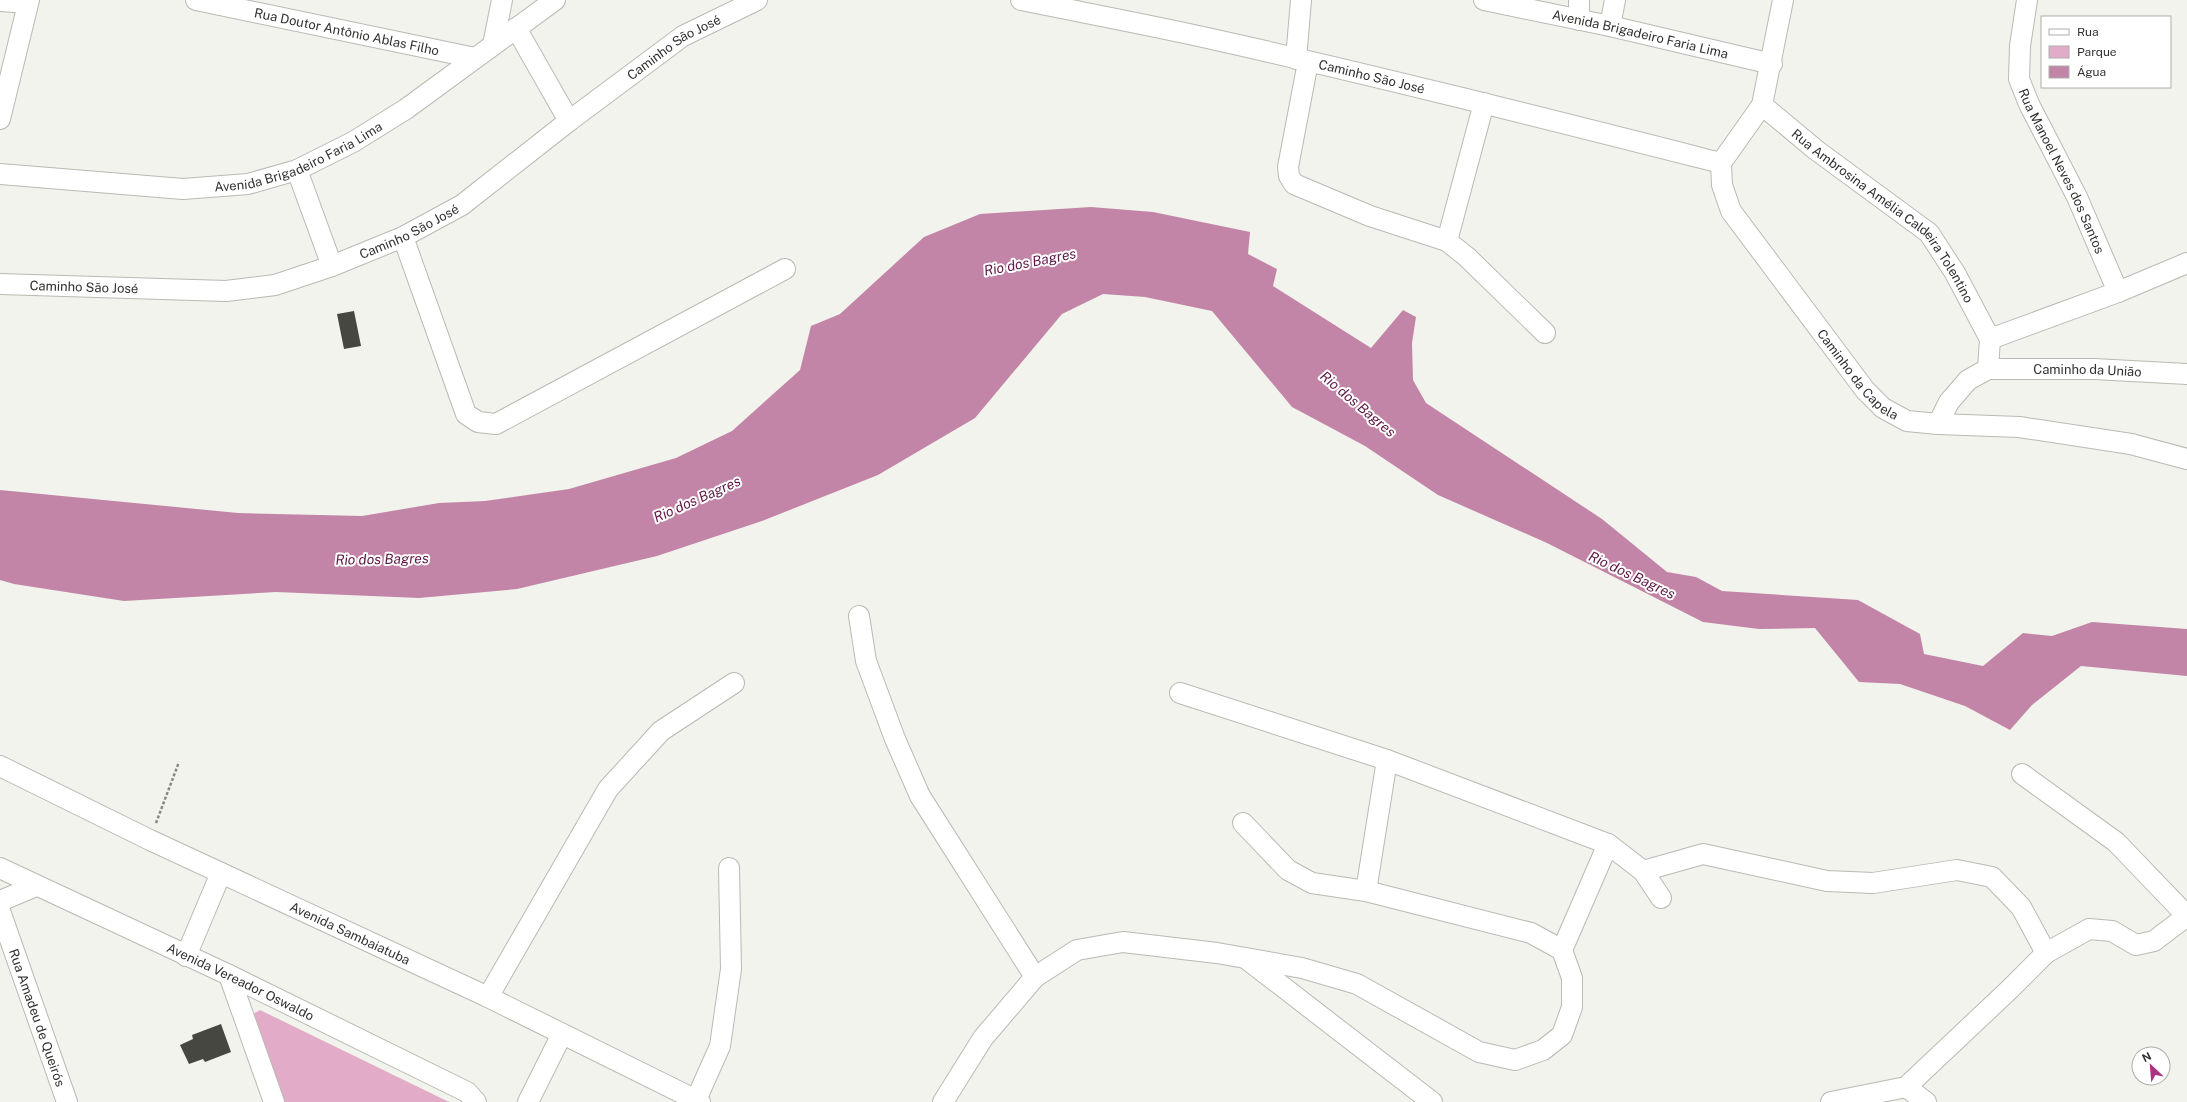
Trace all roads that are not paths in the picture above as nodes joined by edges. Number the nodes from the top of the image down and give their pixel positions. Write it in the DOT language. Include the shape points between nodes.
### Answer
graph roads {
  1 [pos="196,0"];
  2 [pos="502,0"];
  3 [pos="555,0"];
  4 [pos="757,0"];
  5 [pos="1021,0"];
  6 [pos="1301,0"];
  7 [pos="1484,0"];
  8 [pos="1579,0"];
  9 [pos="1615,0"];
  10 [pos="1783,0"];
  11 [pos="2027,0"];
  12 [pos="0,1"];
  13 [pos="28,2"];
  14 [pos="1540,6"];
  15 [pos="1579,20"];
  16 [pos="1610,26"];
  17 [pos="516,28"];
  18 [pos="493,45"];
  19 [pos="475,58"];
  20 [pos="1302,60"];
  21 [pos="1772,64"];
  22 [pos="1484,103"];
  23 [pos="1762,105"];
  24 [pos="0,120"];
  25 [pos="569,121"];
  26 [pos="1720,163"];
  27 [pos="297,170"];
  28 [pos="0,174"];
  29 [pos="403,237"];
  30 [pos="1447,241"];
  31 [pos="2187,263"];
  32 [pos="332,266"];
  33 [pos="785,269"];
  34 [pos="0,284"];
  35 [pos="2118,292"];
  36 [pos="1545,333"];
  37 [pos="1990,339"];
  38 [pos="1988,369"];
  39 [pos="2187,374"];
  40 [pos="1938,424"];
  41 [pos="2187,458"];
  42 [pos="859,616"];
  43 [pos="734,683"];
  44 [pos="1180,693"];
  45 [pos="1387,760"];
  46 [pos="0,766"];
  47 [pos="2022,774"];
  48 [pos="1243,823"];
  49 [pos="1608,844"];
  50 [pos="0,868"];
  51 [pos="729,868"];
  52 [pos="1643,871"];
  53 [pos="221,874"];
  54 [pos="36,886"];
  55 [pos="1366,891"];
  56 [pos="1661,898"];
  57 [pos="0,901"];
  58 [pos="0,911"];
  59 [pos="2187,916"];
  60 [pos="1562,950"];
  61 [pos="2046,953"];
  62 [pos="186,956"];
  63 [pos="1246,958"];
  64 [pos="229,975"];
  65 [pos="1035,977"];
  66 [pos="488,997"];
  67 [pos="562,1034"];
  68 [pos="1906,1086"];
  69 [pos="698,1101"];
  70 [pos="68,1102"];
  71 [pos="274,1102"];
  72 [pos="476,1102"];
  73 [pos="528,1102"];
  74 [pos="944,1102"];
  75 [pos="1432,1102"];
  76 [pos="1831,1102"];
  77 [pos="1926,1102"];
  1 -- 19 [label="street, Rua Doutor Antônio Ablas Filho"];
  2 -- 18 [label="street"];
  3 -- 17 [label="street, Avenida Brigadeiro Faria Lima"];
  4 -- 25 [label="street, Caminho São José" via="684,36"];
  5 -- 20 [label="street, Caminho São José"];
  6 -- 20 [label="street"];
  7 -- 14 [label="street, Avenida Brigadeiro Faria Lima"];
  8 -- 15 [label="street"];
  9 -- 16 [label="street"];
  10 -- 21 [label="street"];
  11 -- 35 [label="street, Rua Manoel Neves dos Santos" via="2020,46 2019,79 2028,104 2076,197"];
  12 -- 13 [label="street"];
  13 -- 24 [label="street"];
  14 -- 15 [label="street, Avenida Brigadeiro Faria Lima"];
  15 -- 16 [label="street, Avenida Brigadeiro Faria Lima"];
  16 -- 21 [label="street, Avenida Brigadeiro Faria Lima"];
  17 -- 18 [label="street, Avenida Brigadeiro Faria Lima"];
  17 -- 25 [label="street"];
  18 -- 19 [label="street, Avenida Brigadeiro Faria Lima"];
  19 -- 27 [label="street, Avenida Brigadeiro Faria Lima" via="406,109 353,142"];
  20 -- 22 [label="street, Caminho São José"];
  20 -- 30 [label="street" via="1288,167 1289,176 1294,184 1370,216"];
  21 -- 23 [label="street"];
  22 -- 26 [label="street, Caminho São José"];
  22 -- 30 [label="street"];
  23 -- 26 [label="street"];
  23 -- 37 [label="street, Rua Ambrosina Amélia Caldeira Tolentino" via="1816,150 1929,234 1955,273"];
  25 -- 29 [label="street, Caminho São José" via="462,205"];
  26 -- 40 [label="street, Caminho da Capela" via="1722,185 1731,211 1865,390 1884,408 1907,421"];
  27 -- 28 [label="street, Avenida Brigadeiro Faria Lima" via="248,184 183,190"];
  27 -- 32 [label="street"];
  29 -- 32 [label="street, Caminho São José"];
  29 -- 33 [label="street" via="466,414 478,422 496,424"];
  30 -- 36 [label="street" via="1467,257"];
  31 -- 35 [label="street"];
  32 -- 34 [label="street, Caminho São José" via="275,285 226,291"];
  35 -- 37 [label="street"];
  37 -- 38 [label="street"];
  38 -- 39 [label="street, Caminho da União" via="2094,369"];
  38 -- 40 [label="street" via="1968,380 1949,402"];
  40 -- 41 [label="street, Caminho da Capela" via="2019,427 2131,444"];
  42 -- 65 [label="street" via="866,661 895,739 920,796"];
  43 -- 66 [label="street" via="661,731 608,789"];
  44 -- 45 [label="street"];
  45 -- 49 [label="street"];
  45 -- 55 [label="street"];
  46 -- 53 [label="street, Avenida Sambaiatuba"];
  47 -- 59 [label="street" via="2116,842"];
  48 -- 55 [label="street" via="1288,870 1312,883"];
  49 -- 52 [label="street"];
  49 -- 60 [label="street"];
  50 -- 54 [label="street, Avenida Vereador Oswaldo"];
  51 -- 69 [label="street" via="731,969 720,1046"];
  52 -- 56 [label="street"];
  52 -- 61 [label="street" via="1703,854 1828,881 1873,883 1956,870 1992,877 2021,906"];
  53 -- 62 [label="street"];
  53 -- 66 [label="street, Avenida Sambaiatuba"];
  54 -- 57 [label="street"];
  54 -- 62 [label="street, Avenida Vereador Oswaldo"];
  55 -- 60 [label="street" via="1531,932"];
  58 -- 70 [label="street, Rua Amadeu de Queirós"];
  59 -- 61 [label="street" via="2154,941 2136,945 2112,931 2090,929"];
  60 -- 63 [label="street" via="1572,978 1572,1006 1562,1035 1543,1050 1515,1060 1479,1052 1357,984 1302,968"];
  61 -- 68 [label="street"];
  62 -- 64 [label="street, Avenida Vereador Oswaldo"];
  63 -- 65 [label="street" via="1123,942 1077,950"];
  63 -- 75 [label="street"];
  64 -- 71 [label="street"];
  64 -- 72 [label="street, Avenida Vereador Oswaldo" via="467,1092"];
  65 -- 74 [label="street" via="983,1038"];
  66 -- 67 [label="street, Avenida Sambaiatuba"];
  67 -- 69 [label="street, Avenida Sambaiatuba"];
  67 -- 73 [label="street"];
  68 -- 76 [label="street"];
  68 -- 77 [label="street"];
}
